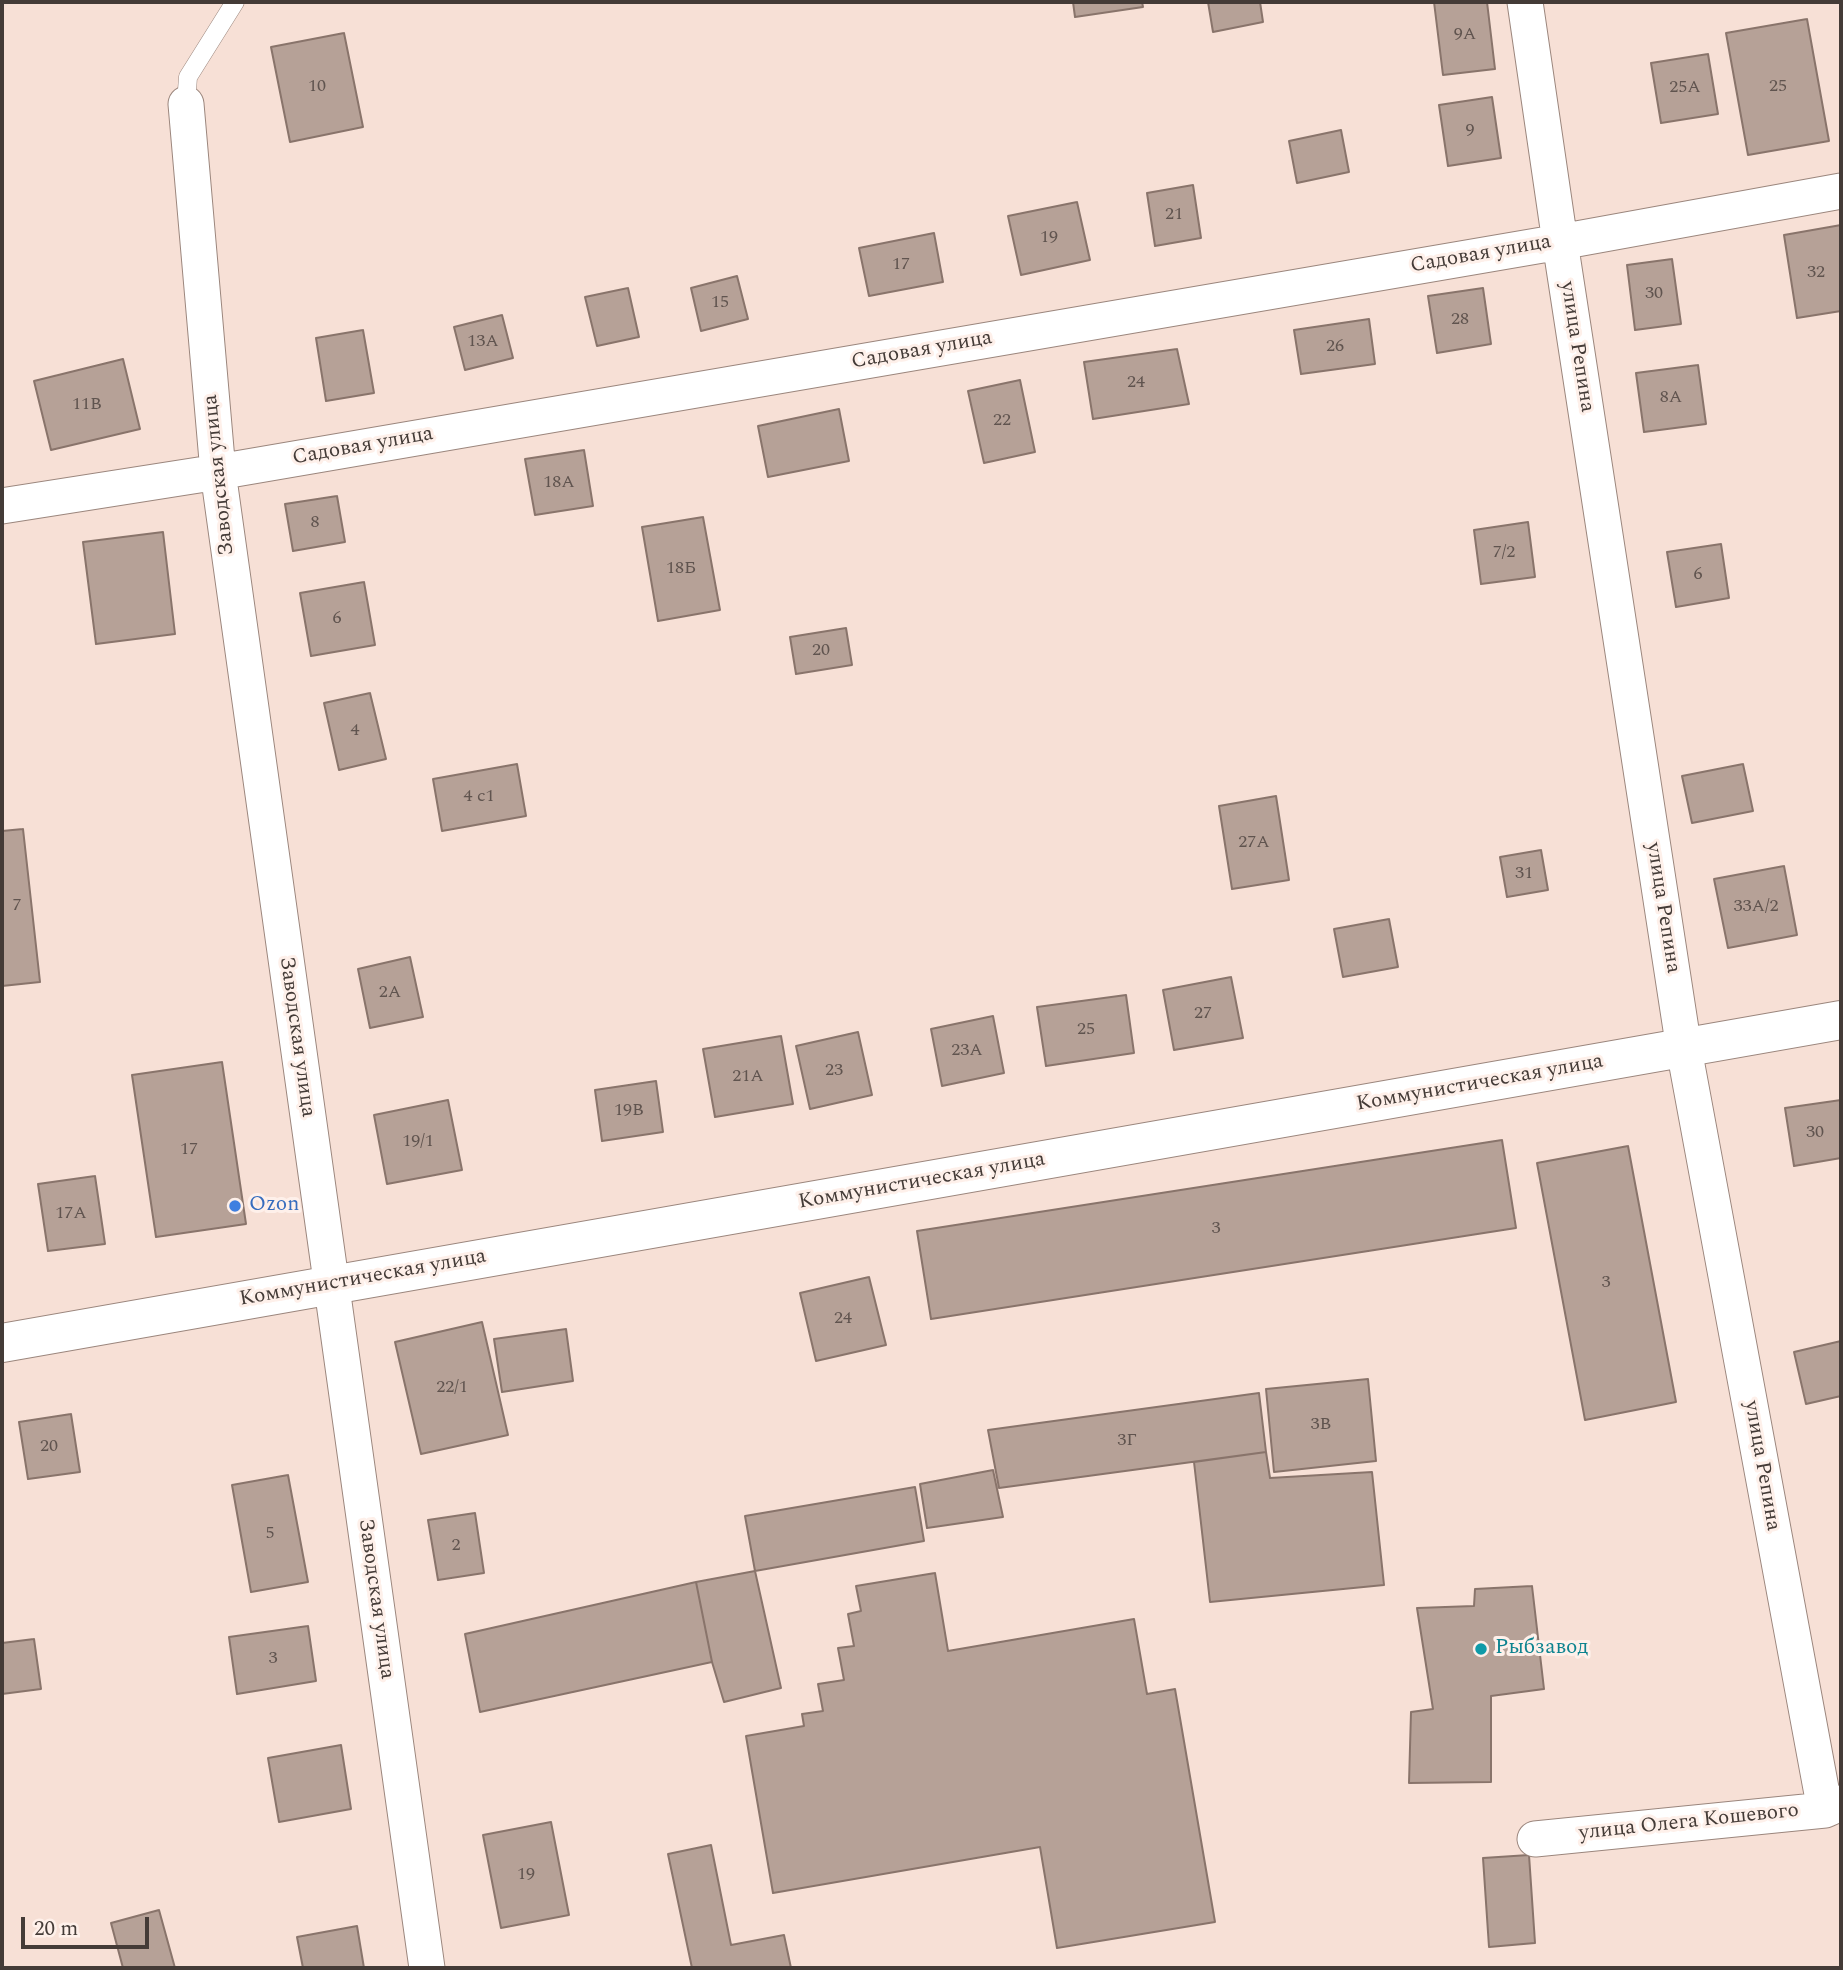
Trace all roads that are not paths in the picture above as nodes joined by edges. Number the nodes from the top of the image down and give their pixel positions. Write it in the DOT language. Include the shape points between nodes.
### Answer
graph roads {
  1 [pos="235,2"];
  2 [pos="1525,2"];
  3 [pos="186,104"];
  4 [pos="1841,191"];
  5 [pos="1560,242"];
  6 [pos="218,472"];
  7 [pos="2,506"];
  8 [pos="1841,1020"];
  9 [pos="1684,1049"];
  10 [pos="330,1284"];
  11 [pos="2,1343"];
  12 [pos="1833,1806"];
  13 [pos="1535,1839"];
  14 [pos="427,1968"];
  1 -- 3 [label="lane" via="188,77"];
  2 -- 5 [label="street, улица Репина"];
  3 -- 6 [label="street, Заводская улица"];
  4 -- 5 [label="street, Садовая улица"];
  5 -- 6 [label="street, Садовая улица"];
  5 -- 9 [label="street, улица Репина"];
  6 -- 7 [label="street, Садовая улица"];
  6 -- 10 [label="street, Заводская улица"];
  8 -- 9 [label="street, Коммунистическая улица"];
  9 -- 10 [label="street, Коммунистическая улица"];
  9 -- 12 [label="street, улица Репина"];
  10 -- 11 [label="street, Коммунистическая улица"];
  10 -- 14 [label="street, Заводская улица"];
  12 -- 13 [label="street, улица Олега Кошевого"];
}
